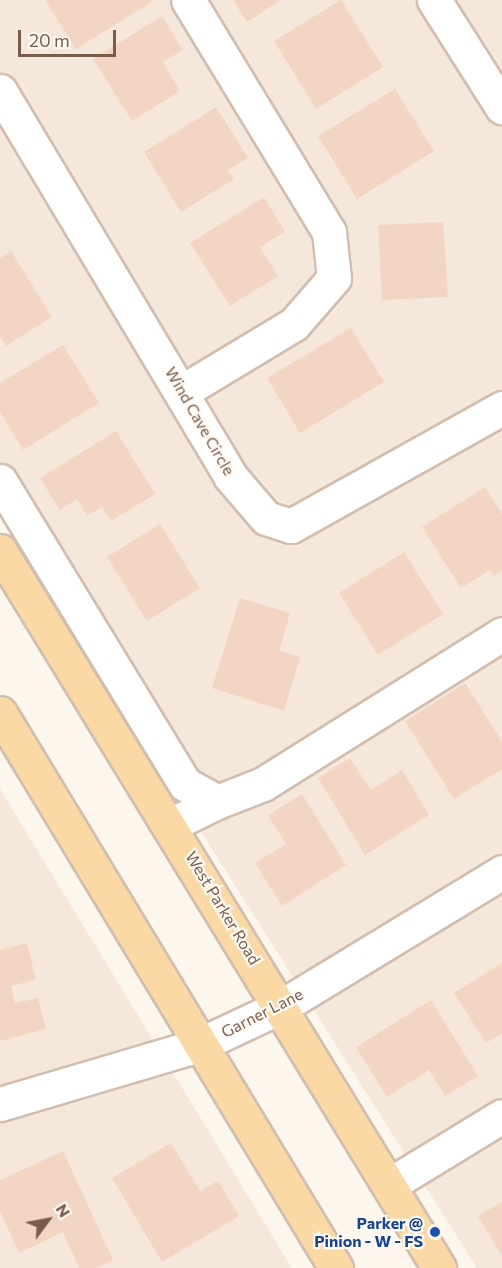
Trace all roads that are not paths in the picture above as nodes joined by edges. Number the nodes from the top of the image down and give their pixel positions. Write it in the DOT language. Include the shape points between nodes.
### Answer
graph roads {
  1 [pos="188,0"];
  2 [pos="434,0"];
  3 [pos="0,91"];
  4 [pos="502,108"];
  5 [pos="183,391"];
  6 [pos="502,408"];
  7 [pos="0,481"];
  8 [pos="0,551"];
  9 [pos="502,634"];
  10 [pos="0,713"];
  11 [pos="217,802"];
  12 [pos="172,824"];
  13 [pos="502,872"];
  14 [pos="282,1006"];
  15 [pos="199,1045"];
  16 [pos="0,1104"];
  17 [pos="502,1116"];
  18 [pos="389,1185"];
  19 [pos="336,1268"];
  20 [pos="439,1268"];
  1 -- 5 [label="street" via="329,232 334,278 294,324"];
  2 -- 4 [label="street"];
  3 -- 5 [label="street, Wind Cave Circle"];
  5 -- 6 [label="street, Wind Cave Circle" via="230,476 266,518 291,526"];
  7 -- 11 [label="street" via="185,784"];
  8 -- 12 [label="main road, West Parker Road"];
  9 -- 11 [label="street" via="263,784"];
  10 -- 15 [label="main road"];
  11 -- 12 [label="street"];
  12 -- 14 [label="main road, West Parker Road"];
  13 -- 14 [label="street, Garner Lane"];
  14 -- 15 [label="street, Garner Lane"];
  14 -- 18 [label="main road, West Parker Road"];
  15 -- 16 [label="street, Garner Lane"];
  15 -- 19 [label="main road"];
  17 -- 18 [label="street"];
  18 -- 20 [label="main road, West Parker Road"];
}
